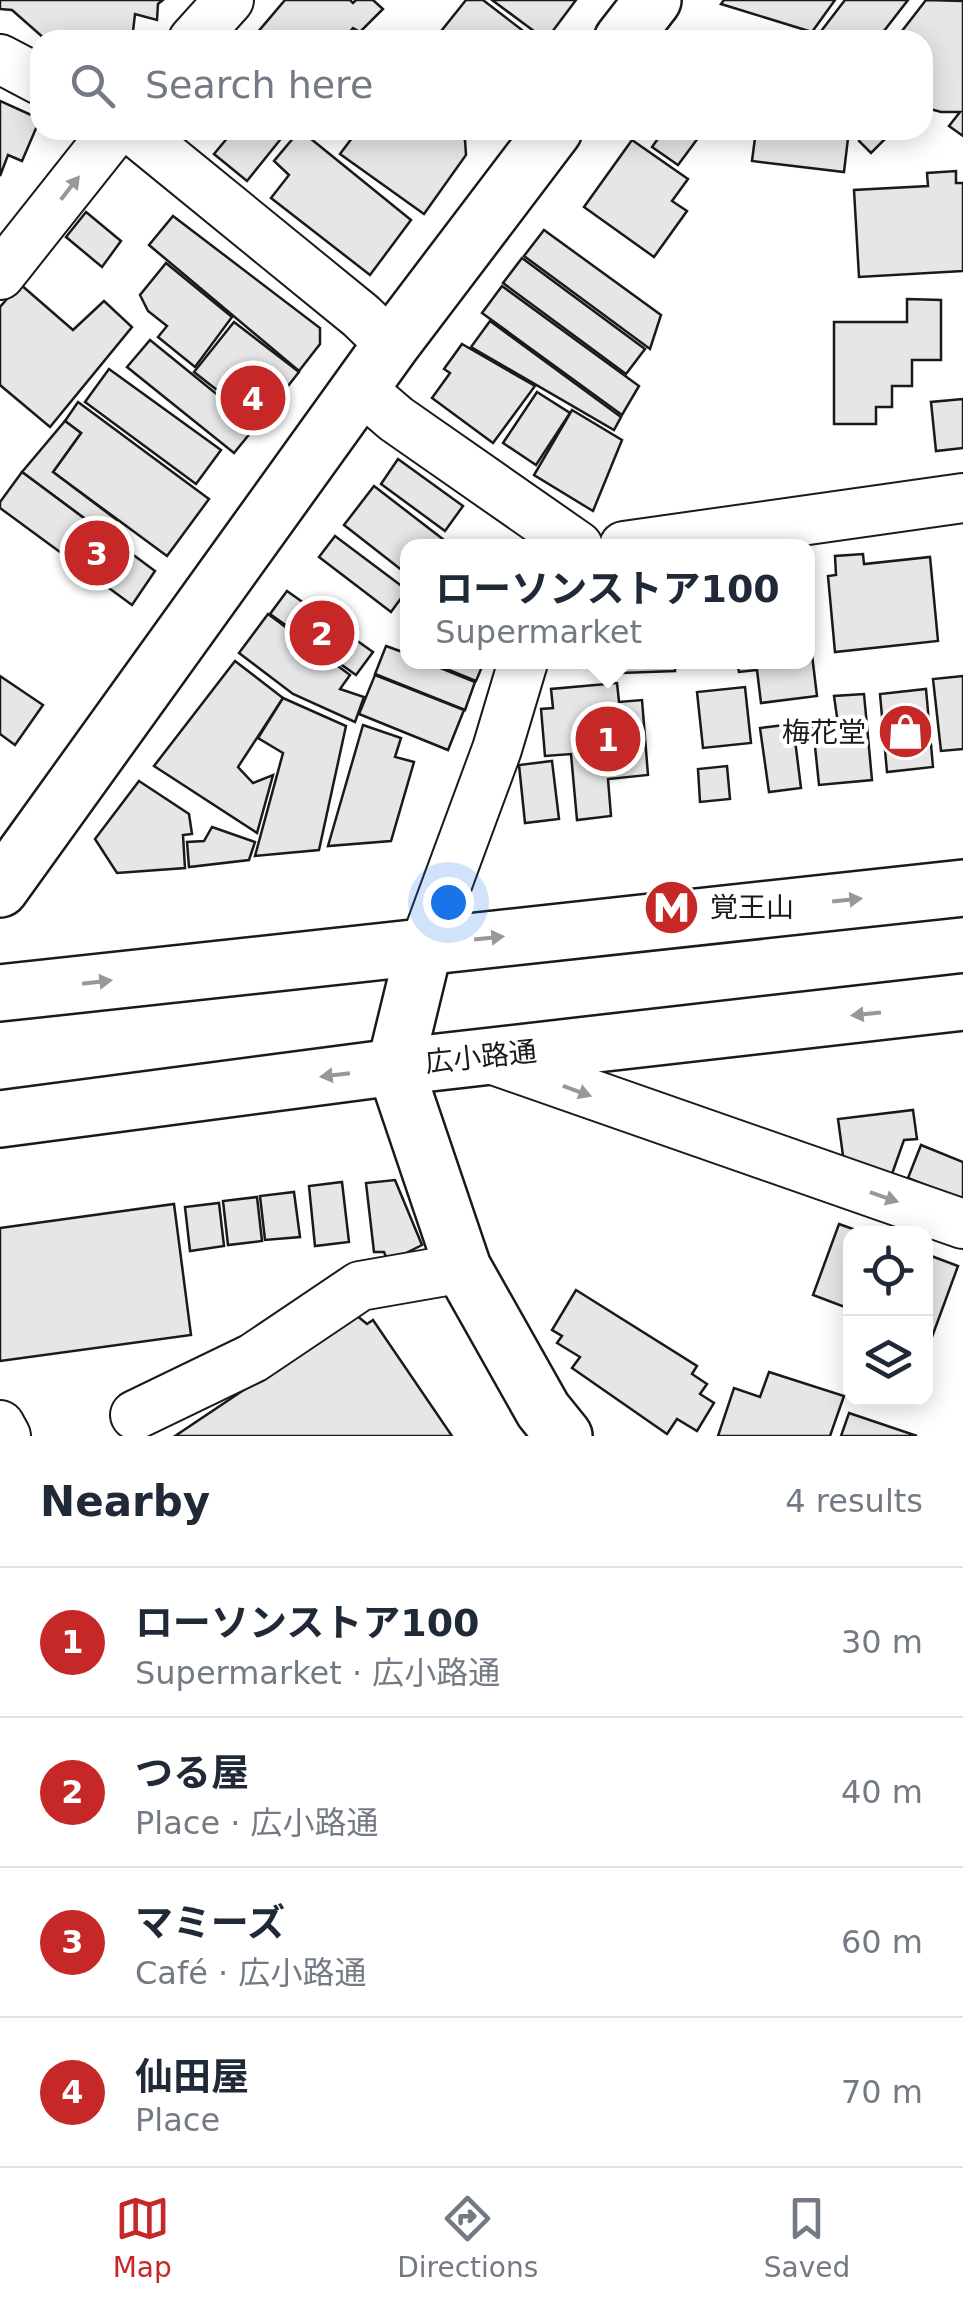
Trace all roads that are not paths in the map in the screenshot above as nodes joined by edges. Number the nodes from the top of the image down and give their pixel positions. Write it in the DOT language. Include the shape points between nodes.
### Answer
graph roads {
  1 [pos="229,0"];
  2 [pos="653,0"];
  3 [pos="203,30"];
  4 [pos="630,30"];
  5 [pos="0,59"];
  6 [pos="30,75"];
  7 [pos="107,140"];
  8 [pos="144,140"];
  9 [pos="546,140"];
  10 [pos="13,260"];
  11 [pos="376,367"];
  12 [pos="963,498"];
  13 [pos="568,539"];
  14 [pos="673,539"];
  15 [pos="521,669"];
  16 [pos="963,888"];
  17 [pos="0,890"];
  18 [pos="425,944"];
  19 [pos="0,993"];
  20 [pos="963,1002"];
  21 [pos="486,1057"];
  22 [pos="395,1067"];
  23 [pos="0,1118"];
  24 [pos="963,1224"];
  25 [pos="463,1268"];
  26 [pos="134,1416"];
  27 [pos="0,1425"];
  28 [pos="6,1436"];
  29 [pos="564,1436"];
  1 -- 3 [label="street"];
  2 -- 4 [label="main road"];
  5 -- 6 [label="street"];
  10 -- 7 [label="street, one-way"];
  8 -- 11 [label="street" via="361,316"];
  9 -- 11 [label="main road"];
  11 -- 13 [label="street" via="396,419"];
  11 -- 17 [label="main road"];
  12 -- 14 [label="street"];
  15 -- 18 [label="street"];
  18 -- 16 [label="main road, one-way"];
  19 -- 18 [label="main road, one-way"];
  18 -- 22 [label="main road"];
  20 -- 21 [label="main road, 広小路通, one-way"];
  21 -- 22 [label="main road, 広小路通"];
  21 -- 24 [label="street, one-way"];
  22 -- 23 [label="main road, 広小路通, one-way"];
  22 -- 25 [label="main road"];
  25 -- 26 [label="street" via="360,1286 253,1358"];
  25 -- 29 [label="main road"];
  27 -- 28 [label="street"];
}
